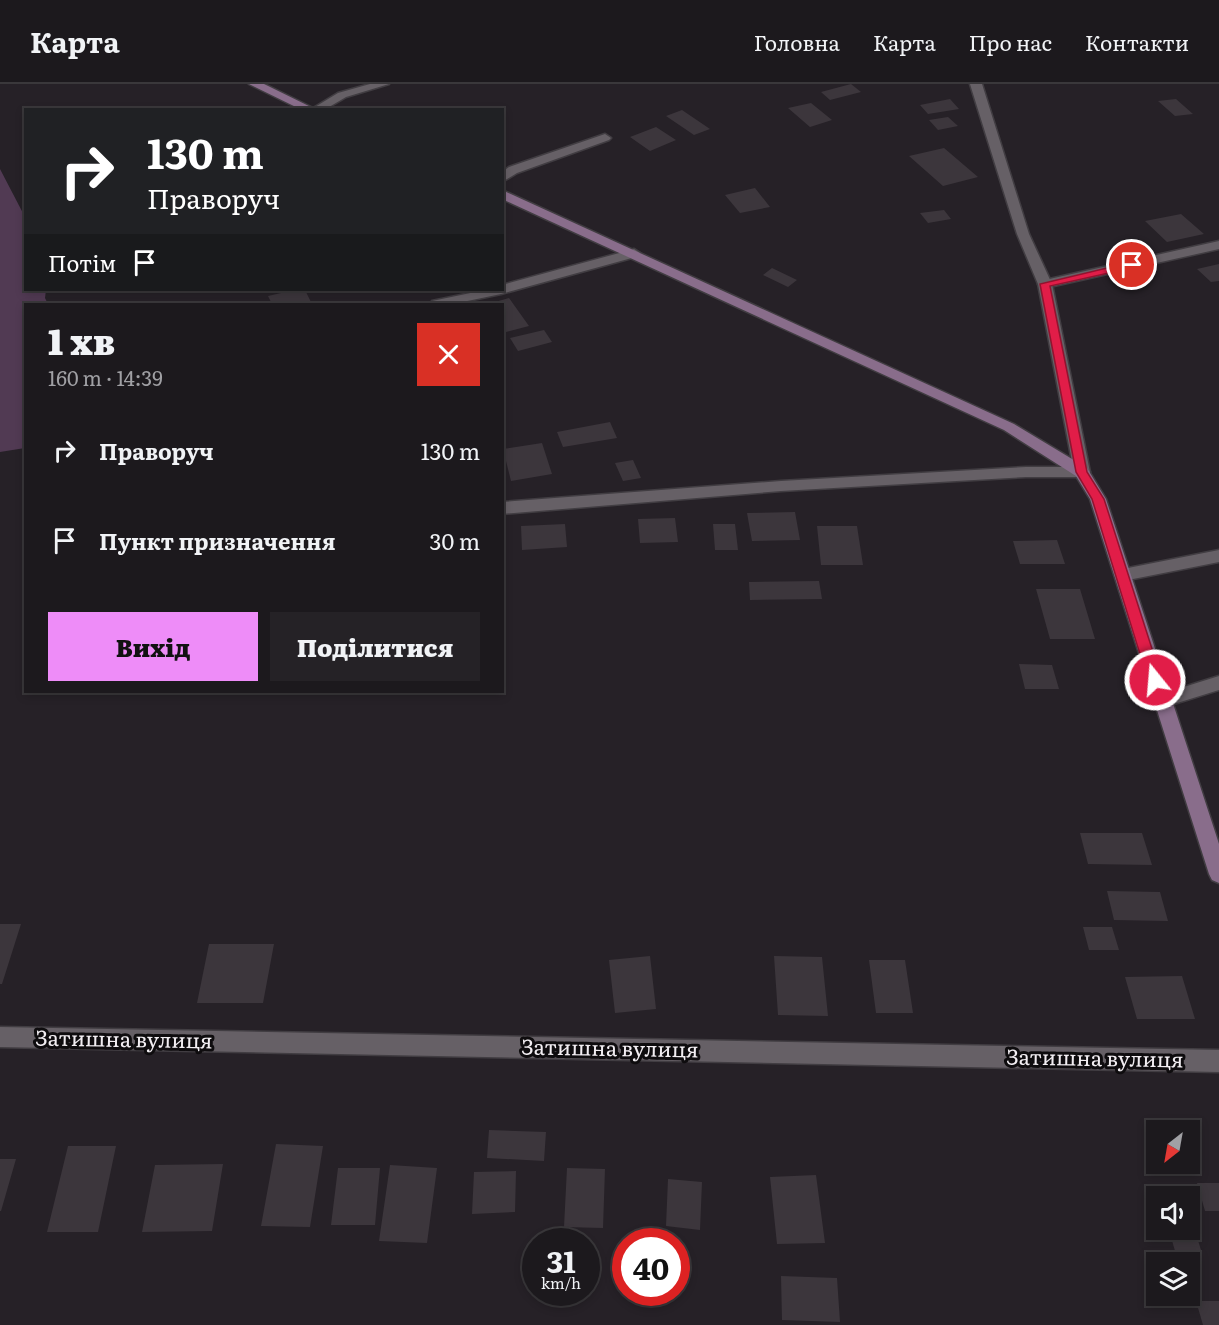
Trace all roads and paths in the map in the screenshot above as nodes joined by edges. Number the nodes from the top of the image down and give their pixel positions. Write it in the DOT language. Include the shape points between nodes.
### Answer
graph roads {
  1 [pos="255,84"];
  2 [pos="383,84"];
  3 [pos="976,84"];
  4 [pos="309,108"];
  5 [pos="318,108"];
  6 [pos="605,138"];
  7 [pos="504,177"];
  8 [pos="504,195"];
  9 [pos="1219,245"];
  10 [pos="634,253"];
  11 [pos="1045,284"];
  12 [pos="504,288"];
  13 [pos="493,291"];
  14 [pos="441,303"];
  15 [pos="1082,472"];
  16 [pos="504,508"];
  17 [pos="1219,556"];
  18 [pos="1123,575"];
  19 [pos="1219,683"];
  20 [pos="1161,701"];
  21 [pos="1219,874"];
  22 [pos="0,1038"];
  23 [pos="1219,1061"];
  1 -- 4 [label="street"];
  2 -- 5 [label="street" via="342,95"];
  3 -- 11 [label="street" via="1023,234"];
  6 -- 7 [label="street"];
  8 -- 10 [label="street"];
  9 -- 11 [label="street"];
  10 -- 12 [label="street"];
  10 -- 15 [label="street" via="1010,427"];
  11 -- 15 [label="street"];
  13 -- 14 [label="street"];
  15 -- 16 [label="street" via="781,486"];
  15 -- 18 [label="street" via="1098,499"];
  17 -- 18 [label="street"];
  18 -- 20 [label="street"];
  19 -- 20 [label="street"];
  20 -- 21 [label="street"];
  22 -- 23 [label="street, Затишна вулиця"];
}
